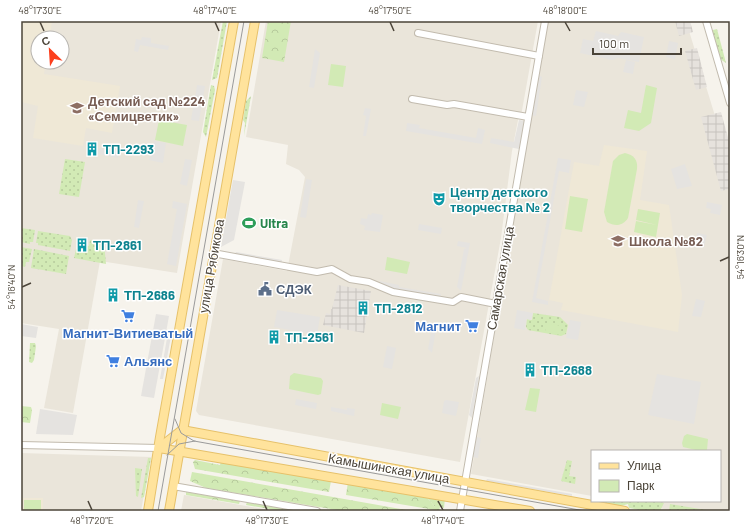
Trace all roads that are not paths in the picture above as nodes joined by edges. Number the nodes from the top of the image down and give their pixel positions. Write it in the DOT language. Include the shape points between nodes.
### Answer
graph roads {
  1 [pos="234,21"];
  2 [pos="255,21"];
  3 [pos="545,21"];
  4 [pos="706,21"];
  5 [pos="418,33"];
  6 [pos="539,56"];
  7 [pos="412,99"];
  8 [pos="730,100"];
  9 [pos="528,117"];
  10 [pos="213,253"];
  11 [pos="496,304"];
  12 [pos="182,430"];
  13 [pos="21,445"];
  14 [pos="159,448"];
  15 [pos="178,450"];
  16 [pos="465,482"];
  17 [pos="173,486"];
  18 [pos="462,499"];
  19 [pos="148,511"];
  20 [pos="169,511"];
  21 [pos="317,511"];
  22 [pos="460,511"];
  23 [pos="530,511"];
  24 [pos="625,511"];
  1 -- 14 [label="main road, улица Рябикова"];
  2 -- 10 [label="main road, улица Рябикова"];
  3 -- 6 [label="street, Самарская улица"];
  4 -- 8 [label="street"];
  5 -- 6 [label="street"];
  6 -- 9 [label="street, Самарская улица"];
  7 -- 9 [label="street"];
  9 -- 11 [label="street, Самарская улица"];
  10 -- 11 [label="street" via="317,272 332,269 350,279 369,282 393,292 453,302 461,297"];
  10 -- 12 [label="main road, улица Рябикова"];
  11 -- 16 [label="street, Самарская улица"];
  12 -- 14 [label="main road"];
  12 -- 15 [label="main road, улица Рябикова"];
  12 -- 16 [label="main road, Камышинская улица"];
  13 -- 14 [label="street, Камышинская улица"];
  14 -- 15 [label="main road, Камышинская улица"];
  14 -- 19 [label="main road, улица Рябикова"];
  15 -- 17 [label="main road, улица Рябикова"];
  15 -- 18 [label="main road, Камышинская улица"];
  16 -- 18 [label="street, Самарская улица"];
  16 -- 24 [label="main road, Камышинская улица"];
  17 -- 20 [label="main road, улица Рябикова"];
  17 -- 21 [label="street"];
  18 -- 22 [label="street, Самарская улица"];
  18 -- 23 [label="main road, Камышинская улица"];
}
